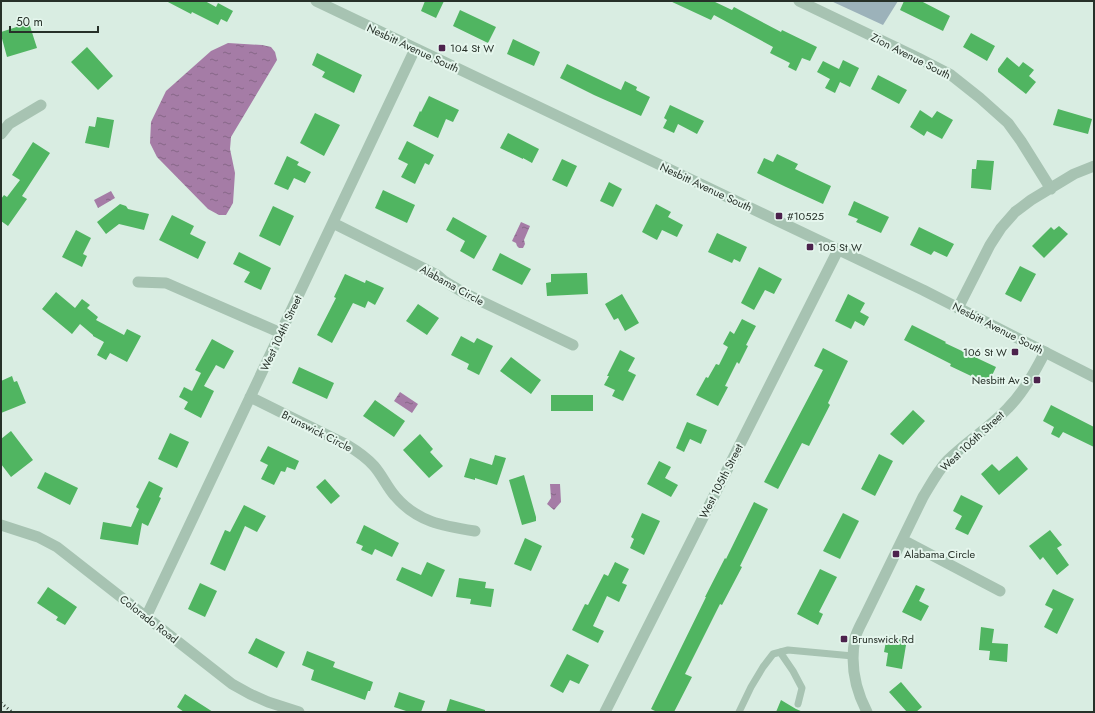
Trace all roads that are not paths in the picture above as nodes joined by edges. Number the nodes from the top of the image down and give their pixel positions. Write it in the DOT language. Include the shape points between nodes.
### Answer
graph roads {
  1 [pos="316,1"];
  2 [pos="799,1"];
  3 [pos="415,49"];
  4 [pos="41,105"];
  5 [pos="1,134"];
  6 [pos="1094,166"];
  7 [pos="1050,189"];
  8 [pos="333,223"];
  9 [pos="838,250"];
  10 [pos="138,282"];
  11 [pos="958,308"];
  12 [pos="281,333"];
  13 [pos="573,345"];
  14 [pos="1044,352"];
  15 [pos="1094,377"];
  16 [pos="250,397"];
  17 [pos="1,525"];
  18 [pos="475,531"];
  19 [pos="902,540"];
  20 [pos="1000,591"];
  21 [pos="146,616"];
  22 [pos="780,652"];
  23 [pos="853,656"];
  24 [pos="798,704"];
  25 [pos="299,712"];
  26 [pos="605,712"];
  27 [pos="739,712"];
  28 [pos="866,712"];
  1 -- 3 [label="street, Nesbitt Avenue South"];
  2 -- 7 [label="street, Zion Avenue South" via="951,75 1008,123"];
  3 -- 8 [label="street, West 104th Street"];
  3 -- 9 [label="street, Nesbitt Avenue South"];
  4 -- 5 [label="street" via="9,124"];
  6 -- 7 [label="street" via="1074,174"];
  7 -- 11 [label="street" via="1015,212 1001,228"];
  8 -- 12 [label="street, West 104th Street"];
  8 -- 13 [label="street, Alabama Circle" via="437,275 466,294"];
  9 -- 11 [label="street, Nesbitt Avenue South"];
  9 -- 26 [label="street, West 105th Street"];
  10 -- 12 [label="street" via="166,283"];
  11 -- 14 [label="street, Nesbitt Avenue South"];
  12 -- 16 [label="street, West 104th Street"];
  14 -- 15 [label="street, Nesbitt Avenue South"];
  14 -- 19 [label="street, West 106th Street" via="1024,389 1008,408 947,461 934,478"];
  16 -- 18 [label="street, Brunswick Circle" via="362,454 396,497 410,510 427,520"];
  16 -- 21 [label="street, West 104th Street"];
  17 -- 21 [label="street, Colorado Road" via="38,537 57,547"];
  19 -- 20 [label="street"];
  19 -- 23 [label="street, West 106th Street" via="864,618 856,637"];
  21 -- 25 [label="street, Colorado Road" via="232,684 268,702"];
  22 -- 23 [label="lane" via="788,650"];
  22 -- 24 [label="lane" via="802,688"];
  22 -- 27 [label="lane" via="773,654 763,667"];
  23 -- 28 [label="street, West 106th Street" via="854,679"];
}
